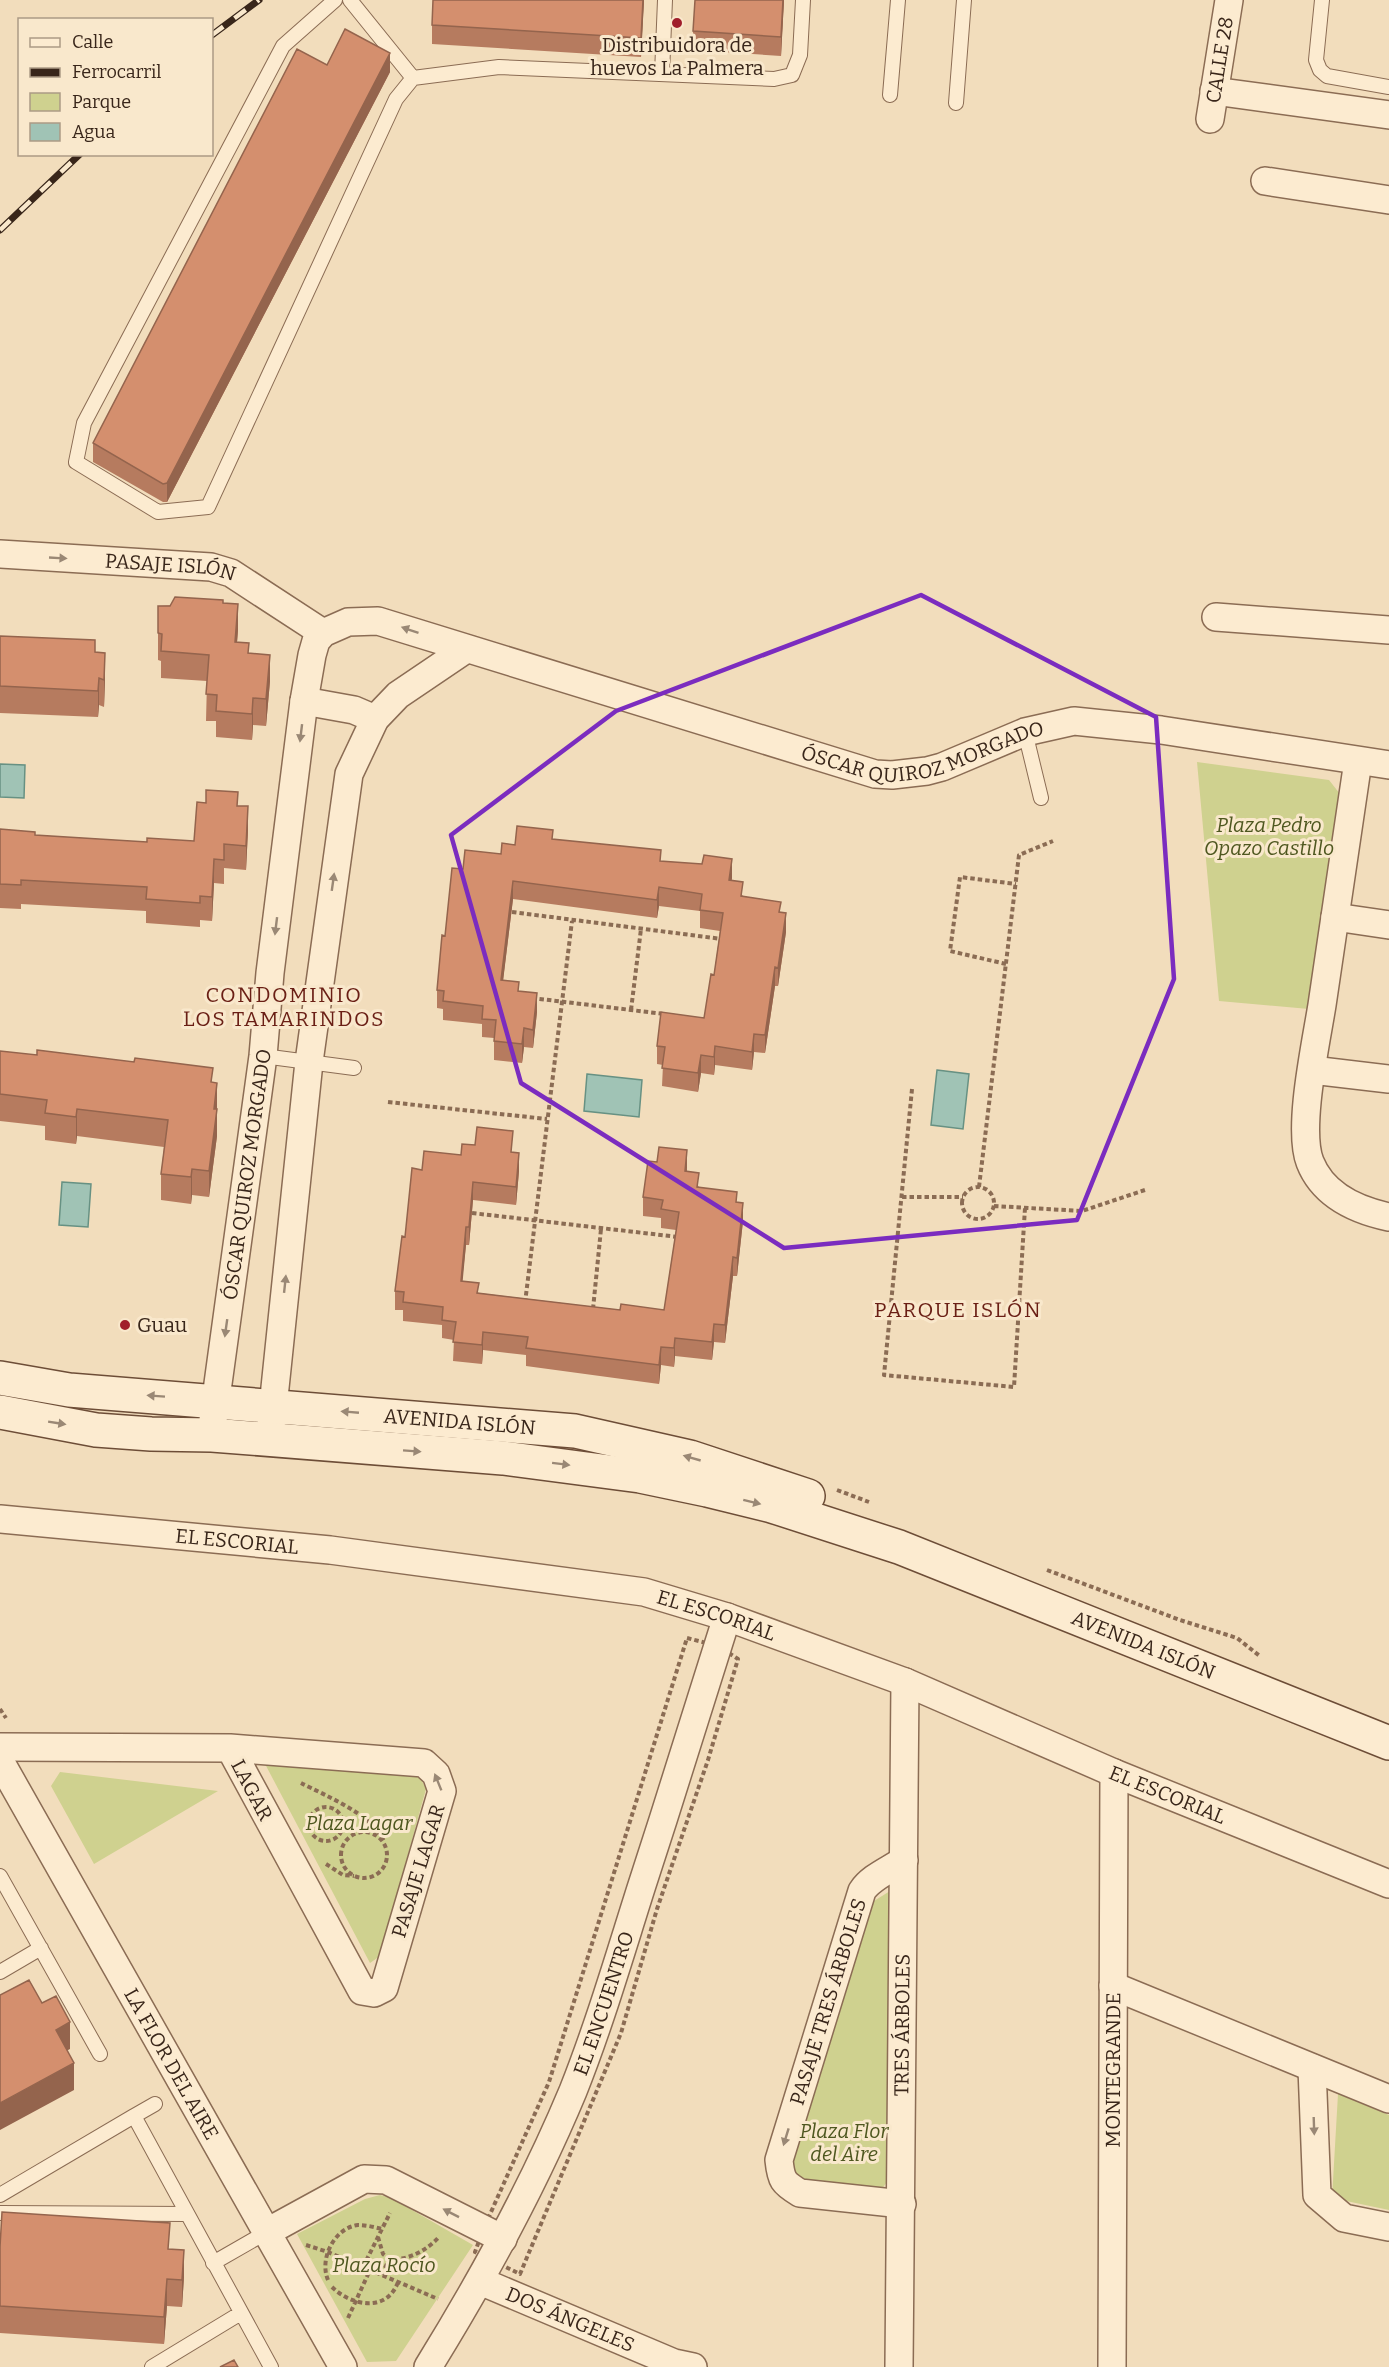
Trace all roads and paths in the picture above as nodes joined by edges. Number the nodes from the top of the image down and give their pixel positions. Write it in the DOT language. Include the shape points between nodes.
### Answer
graph roads {
  1 [pos="335,0"];
  2 [pos="350,0"];
  3 [pos="665,0"];
  4 [pos="803,0"];
  5 [pos="898,0"];
  6 [pos="964,0"];
  7 [pos="1229,0"];
  8 [pos="1322,0"];
  9 [pos="662,74"];
  10 [pos="413,78"];
  11 [pos="1389,87"];
  12 [pos="1214,91"];
  13 [pos="890,95"];
  14 [pos="956,103"];
  15 [pos="1389,115"];
  16 [pos="1210,119"];
  17 [pos="1265,182"];
  18 [pos="1389,200"];
  19 [pos="0,554"];
  20 [pos="1216,617"];
  21 [pos="1389,630"];
  22 [pos="324,633"];
  23 [pos="466,649"];
  24 [pos="304,701"];
  25 [pos="375,719"];
  26 [pos="1025,732"];
  27 [pos="1358,761"];
  28 [pos="1389,765"];
  29 [pos="1041,798"];
  30 [pos="1053,841"];
  31 [pos="1016,884"];
  32 [pos="512,912"];
  33 [pos="1335,917"];
  34 [pos="572,921"];
  35 [pos="1389,925"];
  36 [pos="641,929"];
  37 [pos="722,939"];
  38 [pos="1006,964"];
  39 [pos="522,996"];
  40 [pos="562,1001"];
  41 [pos="631,1010"];
  42 [pos="674,1016"];
  43 [pos="263,1056"];
  44 [pos="309,1062"];
  45 [pos="354,1068"];
  46 [pos="1312,1070"];
  47 [pos="1389,1079"];
  48 [pos="912,1089"];
  49 [pos="388,1102"];
  50 [pos="547,1119"];
  51 [pos="979,1187"];
  52 [pos="1145,1190"];
  53 [pos="902,1197"];
  54 [pos="963,1197"];
  55 [pos="994,1206"];
  56 [pos="1025,1208"];
  57 [pos="472,1213"];
  58 [pos="1389,1217"];
  59 [pos="535,1221"];
  60 [pos="601,1229"];
  61 [pos="678,1237"];
  62 [pos="514,1302"];
  63 [pos="525,1303"];
  64 [pos="536,1305"];
  65 [pos="603,1314"];
  66 [pos="0,1378"];
  67 [pos="215,1401"];
  68 [pos="272,1405"];
  69 [pos="0,1412"];
  70 [pos="212,1435"];
  71 [pos="270,1440"];
  72 [pos="0,1519"];
  73 [pos="898,1547"];
  74 [pos="728,1617"];
  75 [pos="905,1682"];
  76 [pos="1389,1743"];
  77 [pos="0,1747"];
  78 [pos="230,1748"];
  79 [pos="0,1761"];
  80 [pos="1114,1773"];
  81 [pos="292,1778"];
  82 [pos="319,1839"];
  83 [pos="384,1842"];
  84 [pos="904,1860"];
  85 [pos="0,1876"];
  86 [pos="1389,1884"];
  87 [pos="40,1948"];
  88 [pos="0,1972"];
  89 [pos="1113,1986"];
  90 [pos="374,1993"];
  91 [pos="100,2054"];
  92 [pos="1312,2068"];
  93 [pos="1389,2099"];
  94 [pos="155,2104"];
  95 [pos="134,2116"];
  96 [pos="402,2188"];
  97 [pos="0,2195"];
  98 [pos="902,2204"];
  99 [pos="0,2213"];
  100 [pos="187,2214"];
  101 [pos="456,2216"];
  102 [pos="1389,2227"];
  103 [pos="382,2229"];
  104 [pos="267,2232"];
  105 [pos="378,2237"];
  106 [pos="503,2239"];
  107 [pos="328,2252"];
  108 [pos="389,2259"];
  109 [pos="213,2263"];
  110 [pos="363,2267"];
  111 [pos="370,2270"];
  112 [pos="382,2275"];
  113 [pos="480,2281"];
  114 [pos="398,2282"];
  115 [pos="356,2303"];
  116 [pos="463,2310"];
  117 [pos="241,2313"];
  118 [pos="338,2358"];
  119 [pos="679,2366"];
  120 [pos="152,2367"];
  121 [pos="271,2367"];
  122 [pos="428,2367"];
  123 [pos="899,2367"];
  124 [pos="1112,2367"];
  1 -- 10 [label="lane" via="283,46 84,423 76,462 158,512 208,507 396,99"];
  2 -- 10 [label="lane"];
  3 -- 9 [label="lane"];
  4 -- 9 [label="lane" via="800,55 792,75 774,79"];
  5 -- 13 [label="lane"];
  6 -- 14 [label="lane"];
  7 -- 12 [label="street, CALLE 28"];
  8 -- 11 [label="lane" via="1316,60 1320,70 1326,76"];
  9 -- 10 [label="lane" via="500,67"];
  12 -- 15 [label="street"];
  12 -- 16 [label="street, CALLE 28"];
  17 -- 18 [label="street"];
  19 -- 22 [label="street, PASAJE ISLÓN, one-way" via="211,567 231,573"];
  20 -- 21 [label="street"];
  23 -- 22 [label="street, ÓSCAR QUIROZ MORGADO, one-way" via="378,621 348,622"];
  22 -- 24 [label="street, ÓSCAR QUIROZ MORGADO" via="316,641"];
  23 -- 25 [label="street" via="398,694"];
  23 -- 26 [label="street, ÓSCAR QUIROZ MORGADO" via="874,774 910,774 942,767"];
  24 -- 25 [label="street" via="354,710"];
  24 -- 43 [label="street, ÓSCAR QUIROZ MORGADO, one-way"];
  44 -- 25 [label="street, one-way" via="349,774"];
  26 -- 27 [label="street, ÓSCAR QUIROZ MORGADO" via="1054,724 1085,722"];
  26 -- 29 [label="lane"];
  27 -- 28 [label="street, ÓSCAR QUIROZ MORGADO"];
  27 -- 33 [label="street"];
  30 -- 31 [label="path" via="1019,855"];
  31 -- 38 [label="path"];
  31 -- 38 [label="path" via="960,877 950,951"];
  32 -- 34 [label="path"];
  33 -- 35 [label="street"];
  33 -- 46 [label="street"];
  34 -- 36 [label="path"];
  34 -- 40 [label="path"];
  36 -- 37 [label="path"];
  36 -- 41 [label="path"];
  38 -- 51 [label="path"];
  39 -- 40 [label="path"];
  40 -- 41 [label="path"];
  40 -- 50 [label="path"];
  41 -- 42 [label="path"];
  43 -- 44 [label="lane"];
  43 -- 67 [label="street, ÓSCAR QUIROZ MORGADO, one-way"];
  44 -- 45 [label="lane"];
  68 -- 44 [label="street, one-way"];
  46 -- 47 [label="street"];
  46 -- 58 [label="street" via="1305,1127 1310,1162 1317,1176 1338,1198"];
  48 -- 53 [label="path"];
  49 -- 50 [label="path"];
  50 -- 59 [label="path"];
  51 -- 54 [label="path" via="969,1189"];
  51 -- 55 [label="path" via="989,1191"];
  52 -- 56 [label="path" via="1082,1210"];
  53 -- 54 [label="path"];
  53 -- 56 [label="path" via="884,1375 1014,1387"];
  54 -- 55 [label="path" via="965,1213 974,1218 988,1215"];
  55 -- 56 [label="path"];
  57 -- 59 [label="path"];
  59 -- 60 [label="path"];
  59 -- 63 [label="path"];
  60 -- 61 [label="path"];
  60 -- 65 [label="path" via="592,1313"];
  62 -- 63 [label="path"];
  63 -- 64 [label="path"];
  67 -- 66 [label="main road, AVENIDA ISLÓN, one-way" via="69,1390"];
  67 -- 68 [label="main road, AVENIDA ISLÓN"];
  67 -- 70 [label="street, ÓSCAR QUIROZ MORGADO"];
  68 -- 71 [label="street"];
  73 -- 68 [label="main road, AVENIDA ISLÓN, one-way" via="813,1498 748,1475 632,1443 575,1431"];
  69 -- 70 [label="main road, AVENIDA ISLÓN, one-way" via="96,1430"];
  70 -- 71 [label="main road, AVENIDA ISLÓN"];
  71 -- 73 [label="main road, AVENIDA ISLÓN, one-way" via="503,1458 640,1476 772,1506"];
  72 -- 74 [label="street, EL ESCORIAL" via="330,1550 591,1584 644,1592"];
  73 -- 76 [label="main road, AVENIDA ISLÓN"];
  74 -- 75 [label="street, EL ESCORIAL"];
  74 -- 106 [label="street, EL ENCUENTRO" via="594,2036 540,2166"];
  75 -- 80 [label="street, EL ESCORIAL"];
  75 -- 84 [label="street, TRES ÁRBOLES"];
  77 -- 78 [label="street, LAGAR"];
  78 -- 90 [label="street, LAGAR" via="362,1991"];
  90 -- 78 [label="street, PASAJE LAGAR, one-way" via="384,1988 442,1791 436,1774 424,1763"];
  79 -- 104 [label="street, LA FLOR DEL AIRE"];
  80 -- 86 [label="street, EL ESCORIAL"];
  80 -- 89 [label="street, MONTEGRANDE"];
  81 -- 83 [label="path" via="365,1818"];
  82 -- 82 [label="path" via="309,1827 311,1816 319,1808 336,1809 344,1825 340,1836 329,1841"];
  83 -- 83 [label="path" via="386,1864 376,1874 355,1876 344,1866 342,1851 355,1833 371,1832"];
  84 -- 98 [label="street, TRES ÁRBOLES"];
  84 -- 98 [label="street, PASAJE TRES ÁRBOLES, one-way" via="868,1882 862,1891 779,2160 785,2184 800,2193"];
  85 -- 87 [label="lane"];
  87 -- 88 [label="lane"];
  87 -- 91 [label="lane"];
  89 -- 92 [label="street"];
  89 -- 124 [label="street, MONTEGRANDE"];
  92 -- 93 [label="street"];
  92 -- 102 [label="street, one-way" via="1317,2195 1344,2218"];
  94 -- 95 [label="lane"];
  95 -- 97 [label="lane"];
  95 -- 100 [label="lane"];
  101 -- 96 [label="street, one-way"];
  96 -- 103 [label="path"];
  96 -- 104 [label="street" via="386,2180 364,2179"];
  98 -- 123 [label="street, TRES ÁRBOLES"];
  99 -- 100 [label="lane"];
  100 -- 109 [label="lane"];
  101 -- 106 [label="street"];
  101 -- 108 [label="path" via="429,2248 409,2257"];
  103 -- 105 [label="path"];
  103 -- 107 [label="path" via="356,2225 344,2230"];
  104 -- 107 [label="path"];
  104 -- 109 [label="lane"];
  104 -- 118 [label="street, LA FLOR DEL AIRE"];
  105 -- 108 [label="path"];
  105 -- 110 [label="path"];
  106 -- 113 [label="street, EL ENCUENTRO"];
  107 -- 110 [label="path"];
  107 -- 115 [label="path" via="326,2276 332,2288"];
  108 -- 112 [label="path"];
  109 -- 117 [label="lane"];
  110 -- 111 [label="path"];
  111 -- 112 [label="path"];
  111 -- 115 [label="path"];
  112 -- 114 [label="path"];
  113 -- 116 [label="street, EL ENCUENTRO"];
  113 -- 119 [label="street, DOS ÁNGELES"];
  114 -- 115 [label="path" via="379,2302"];
  114 -- 116 [label="path"];
  115 -- 118 [label="path"];
  116 -- 122 [label="street, EL ENCUENTRO"];
  117 -- 120 [label="lane"];
  117 -- 121 [label="lane"];
}
